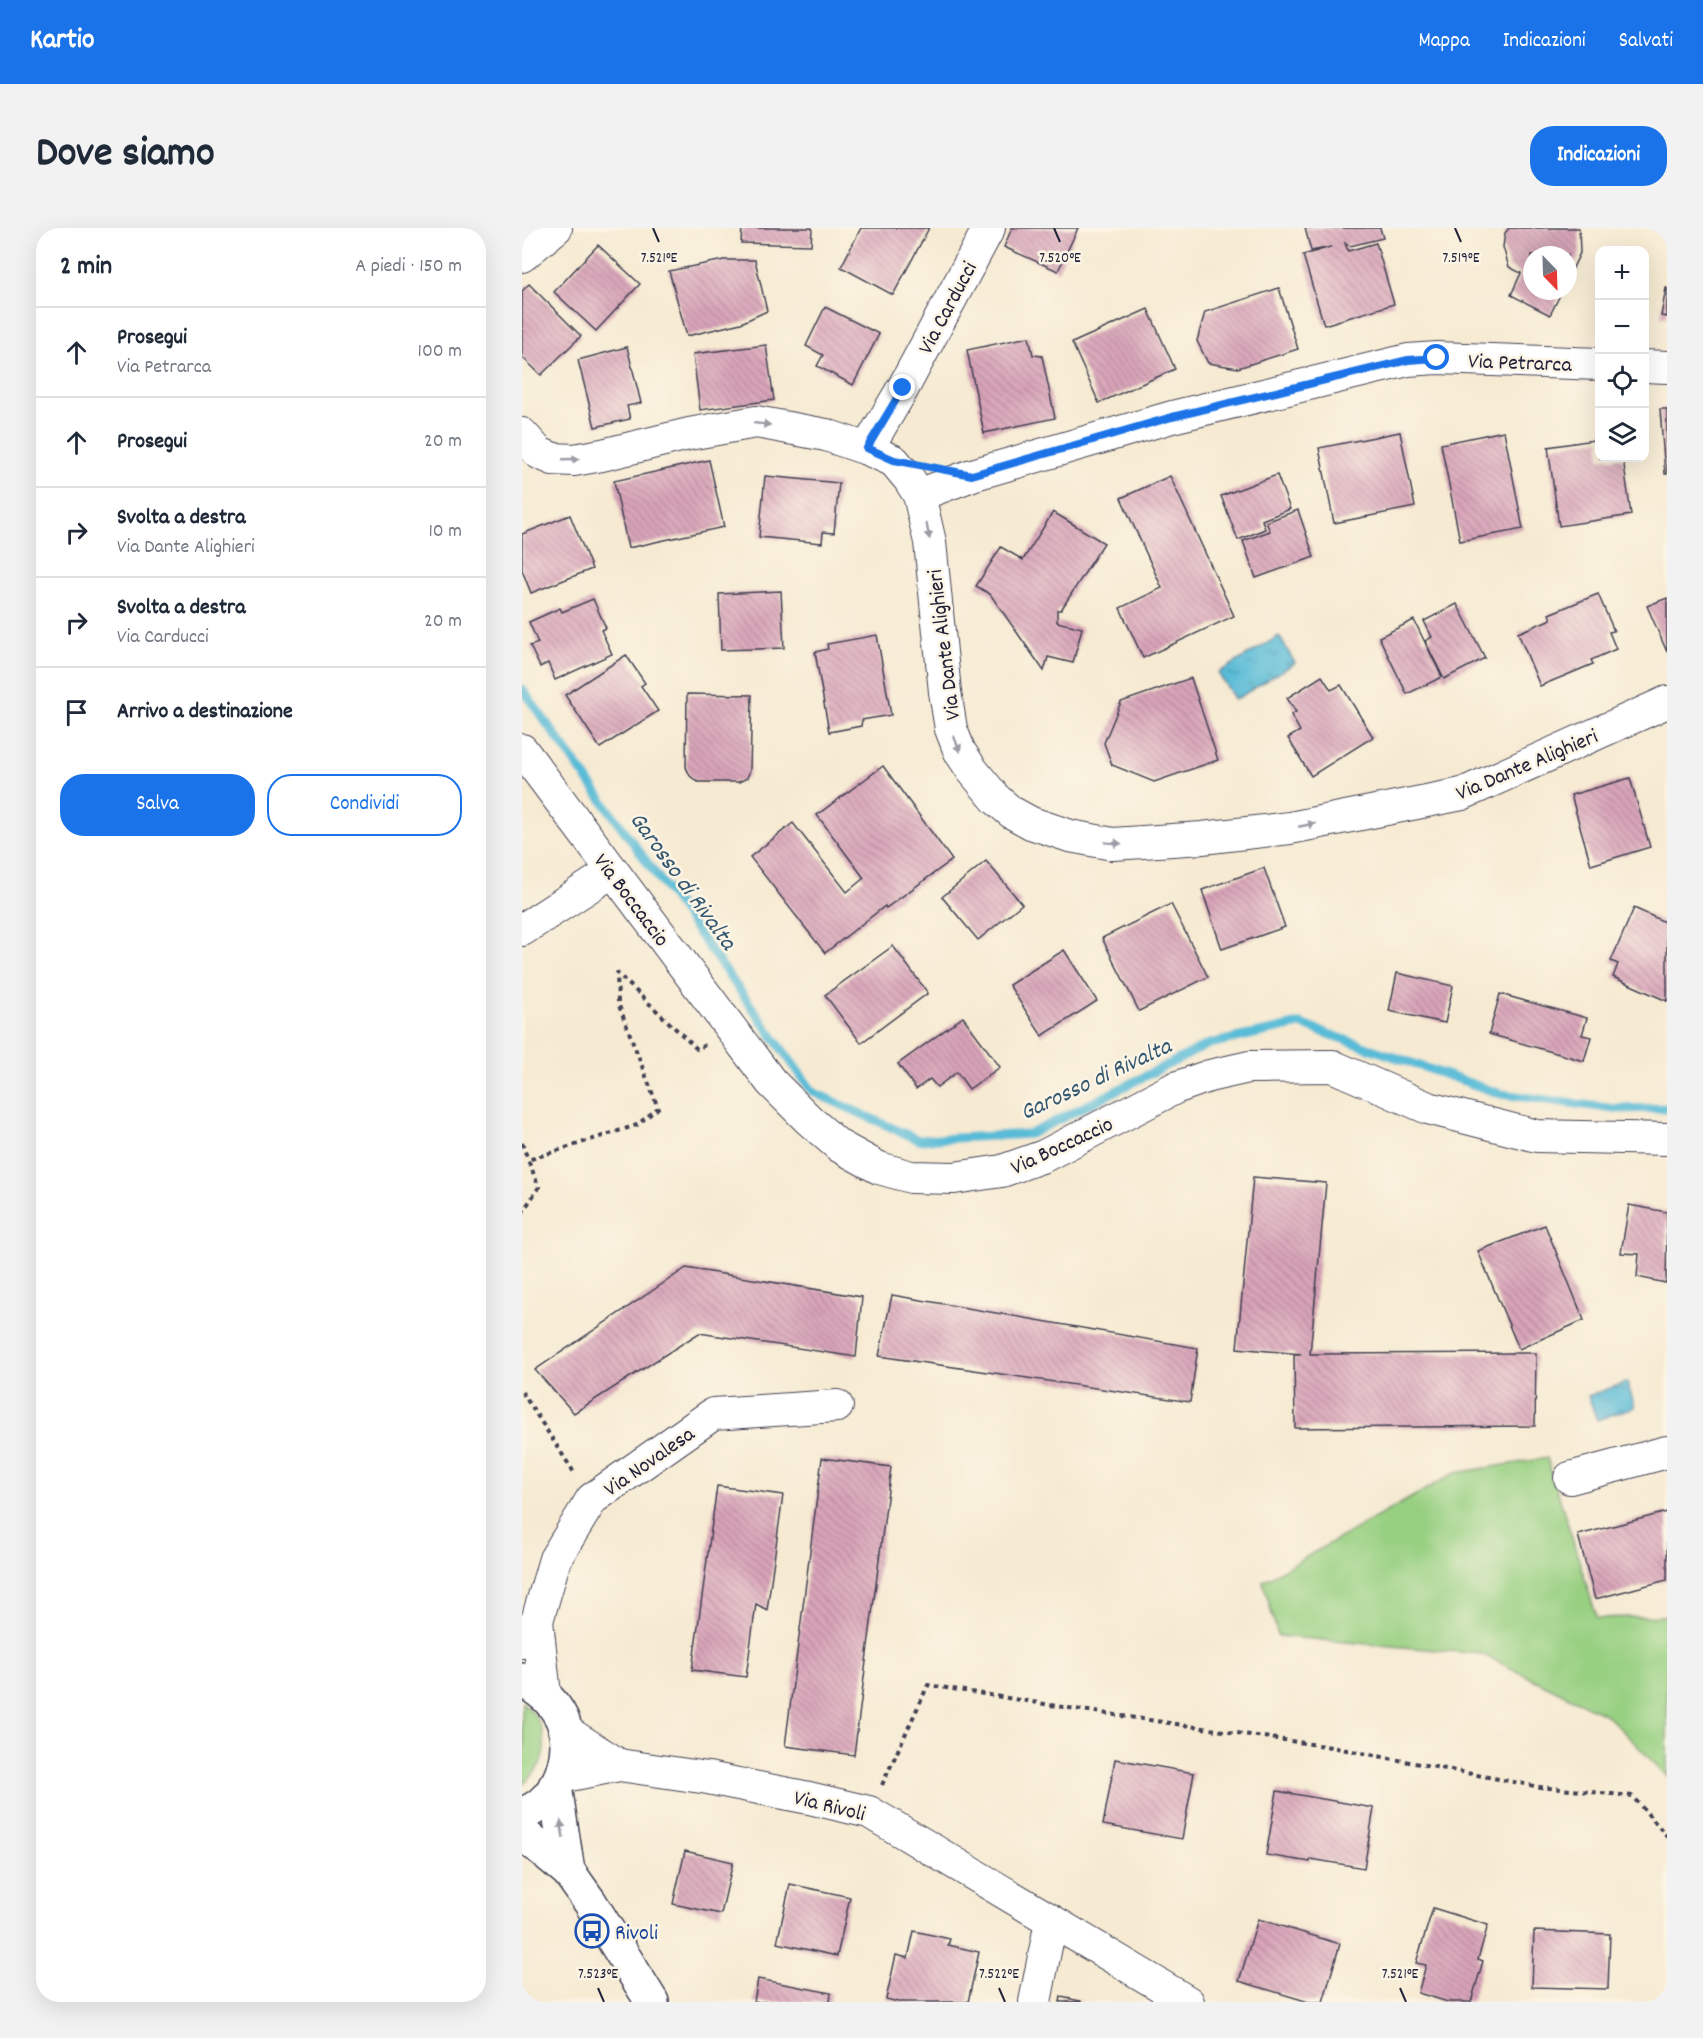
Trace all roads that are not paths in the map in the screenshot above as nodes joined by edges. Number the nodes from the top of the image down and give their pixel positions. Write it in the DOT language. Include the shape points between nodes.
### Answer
graph roads {
  1 [pos="556,228"];
  2 [pos="988,228"];
  3 [pos="522,256"];
  4 [pos="1595,364"];
  5 [pos="1649,366"];
  6 [pos="1667,367"];
  7 [pos="522,434"];
  8 [pos="880,454"];
  9 [pos="972,475"];
  10 [pos="919,495"];
  11 [pos="1667,702"];
  12 [pos="522,750"];
  13 [pos="613,871"];
  14 [pos="522,930"];
  15 [pos="1667,1139"];
  16 [pos="837,1406"];
  17 [pos="1667,1452"];
  18 [pos="1570,1478"];
  19 [pos="529,1631"];
  20 [pos="534,1687"];
  21 [pos="564,1730"];
  22 [pos="619,1765"];
  23 [pos="558,1782"];
  24 [pos="522,1814"];
  25 [pos="522,1833"];
  26 [pos="568,1871"];
  27 [pos="1051,1921"];
  28 [pos="652,2002"];
  29 [pos="1035,2002"];
  30 [pos="1188,2002"];
  1 -- 3 [label="street"];
  2 -- 8 [label="street, Via Carducci" via="903,388"];
  4 -- 9 [label="street, Via Petrarca" via="1408,360 1172,417"];
  5 -- 6 [label="street"];
  7 -- 8 [label="street, one-way" via="539,453 553,459 574,460 756,422 825,435"];
  8 -- 9 [label="street"];
  8 -- 10 [label="street, Via Dante Alighieri" via="909,479"];
  9 -- 10 [label="street, Via Petrarca"];
  10 -- 11 [label="street, Via Dante Alighieri, one-way" via="930,542 945,692 951,729 960,752 1011,813 1070,836 1113,844 1202,838 1290,828 1462,794"];
  12 -- 13 [label="street, Via Boccaccio"];
  13 -- 14 [label="street"];
  13 -- 15 [label="street, Via Boccaccio" via="771,1082 839,1146 879,1168 911,1177 954,1178 1002,1171 1044,1156 1175,1088 1249,1067 1332,1066 1428,1108 1537,1136"];
  16 -- 19 [label="street, Via Novalesa" via="713,1414 592,1499 555,1559"];
  17 -- 18 [label="street"];
  19 -- 20 [label="street, Via Novalesa"];
  20 -- 21 [label="main road" via="562,1720"];
  21 -- 22 [label="street, Via Rivoli"];
  21 -- 23 [label="main road" via="567,1750"];
  22 -- 23 [label="street, Via Rivoli"];
  22 -- 27 [label="street, Via Rivoli" via="708,1778 869,1812"];
  23 -- 24 [label="main road" via="543,1801"];
  26 -- 23 [label="main road, one-way"];
  25 -- 26 [label="main road"];
  26 -- 28 [label="main road"];
  27 -- 29 [label="street"];
  27 -- 30 [label="street, Via Rivoli"];
}
